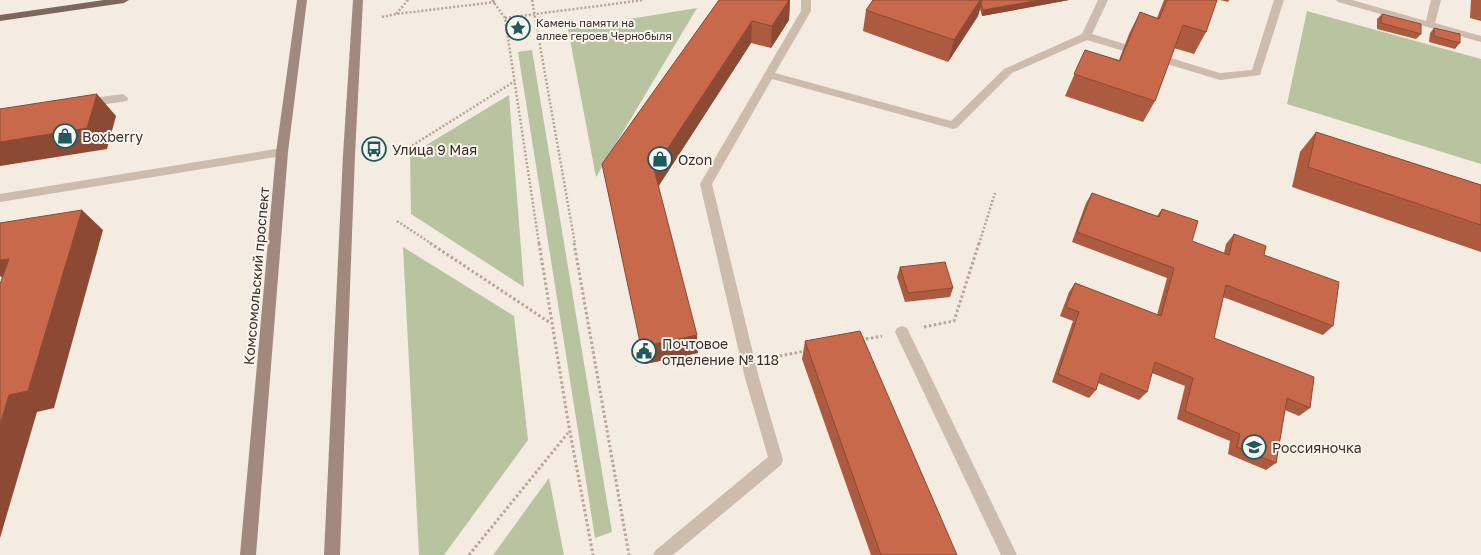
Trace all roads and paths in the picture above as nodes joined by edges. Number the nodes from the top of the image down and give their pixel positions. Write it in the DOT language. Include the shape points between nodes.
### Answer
graph roads {
  1 [pos="124,0"];
  2 [pos="302,0"];
  3 [pos="358,0"];
  4 [pos="408,0"];
  5 [pos="532,0"];
  6 [pos="644,0"];
  7 [pos="806,0"];
  8 [pos="1103,0"];
  9 [pos="1278,0"];
  10 [pos="1341,0"];
  11 [pos="1436,0"];
  12 [pos="494,1"];
  13 [pos="396,14"];
  14 [pos="534,14"];
  15 [pos="382,17"];
  16 [pos="0,18"];
  17 [pos="505,18"];
  18 [pos="1430,24"];
  19 [pos="1086,36"];
  20 [pos="1481,38"];
  21 [pos="770,75"];
  22 [pos="515,80"];
  23 [pos="123,98"];
  24 [pos="76,105"];
  25 [pos="282,152"];
  26 [pos="402,152"];
  27 [pos="995,193"];
  28 [pos="0,198"];
  29 [pos="396,220"];
  30 [pos="550,322"];
  31 [pos="902,332"];
  32 [pos="854,342"];
  33 [pos="806,351"];
  34 [pos="748,362"];
  35 [pos="568,432"];
  36 [pos="248,555"];
  37 [pos="332,555"];
  38 [pos="469,555"];
  39 [pos="593,555"];
  40 [pos="629,555"];
  41 [pos="662,555"];
  42 [pos="1009,555"];
  1 -- 16 [label="main road"];
  2 -- 25 [label="main road, Комсомольский проспект"];
  3 -- 37 [label="main road"];
  4 -- 13 [label="path"];
  5 -- 14 [label="path"];
  6 -- 14 [label="path"];
  7 -- 21 [label="lane" via="806,11"];
  8 -- 19 [label="lane"];
  9 -- 19 [label="lane" via="1256,73 1220,77"];
  10 -- 18 [label="lane"];
  11 -- 18 [label="lane"];
  12 -- 13 [label="path"];
  12 -- 17 [label="path"];
  13 -- 15 [label="path"];
  14 -- 17 [label="path"];
  14 -- 40 [label="path"];
  17 -- 22 [label="path"];
  18 -- 20 [label="lane"];
  19 -- 21 [label="lane" via="1008,71 952,125"];
  21 -- 34 [label="lane" via="706,184"];
  22 -- 26 [label="path"];
  22 -- 30 [label="path"];
  23 -- 24 [label="lane"];
  25 -- 28 [label="lane"];
  25 -- 36 [label="main road, Комсомольский проспект"];
  27 -- 31 [label="path" via="954,321"];
  29 -- 30 [label="path"];
  30 -- 35 [label="path"];
  31 -- 32 [label="path"];
  31 -- 42 [label="lane"];
  33 -- 34 [label="path"];
  34 -- 41 [label="lane" via="776,460"];
  35 -- 38 [label="path"];
  35 -- 39 [label="path"];
}
